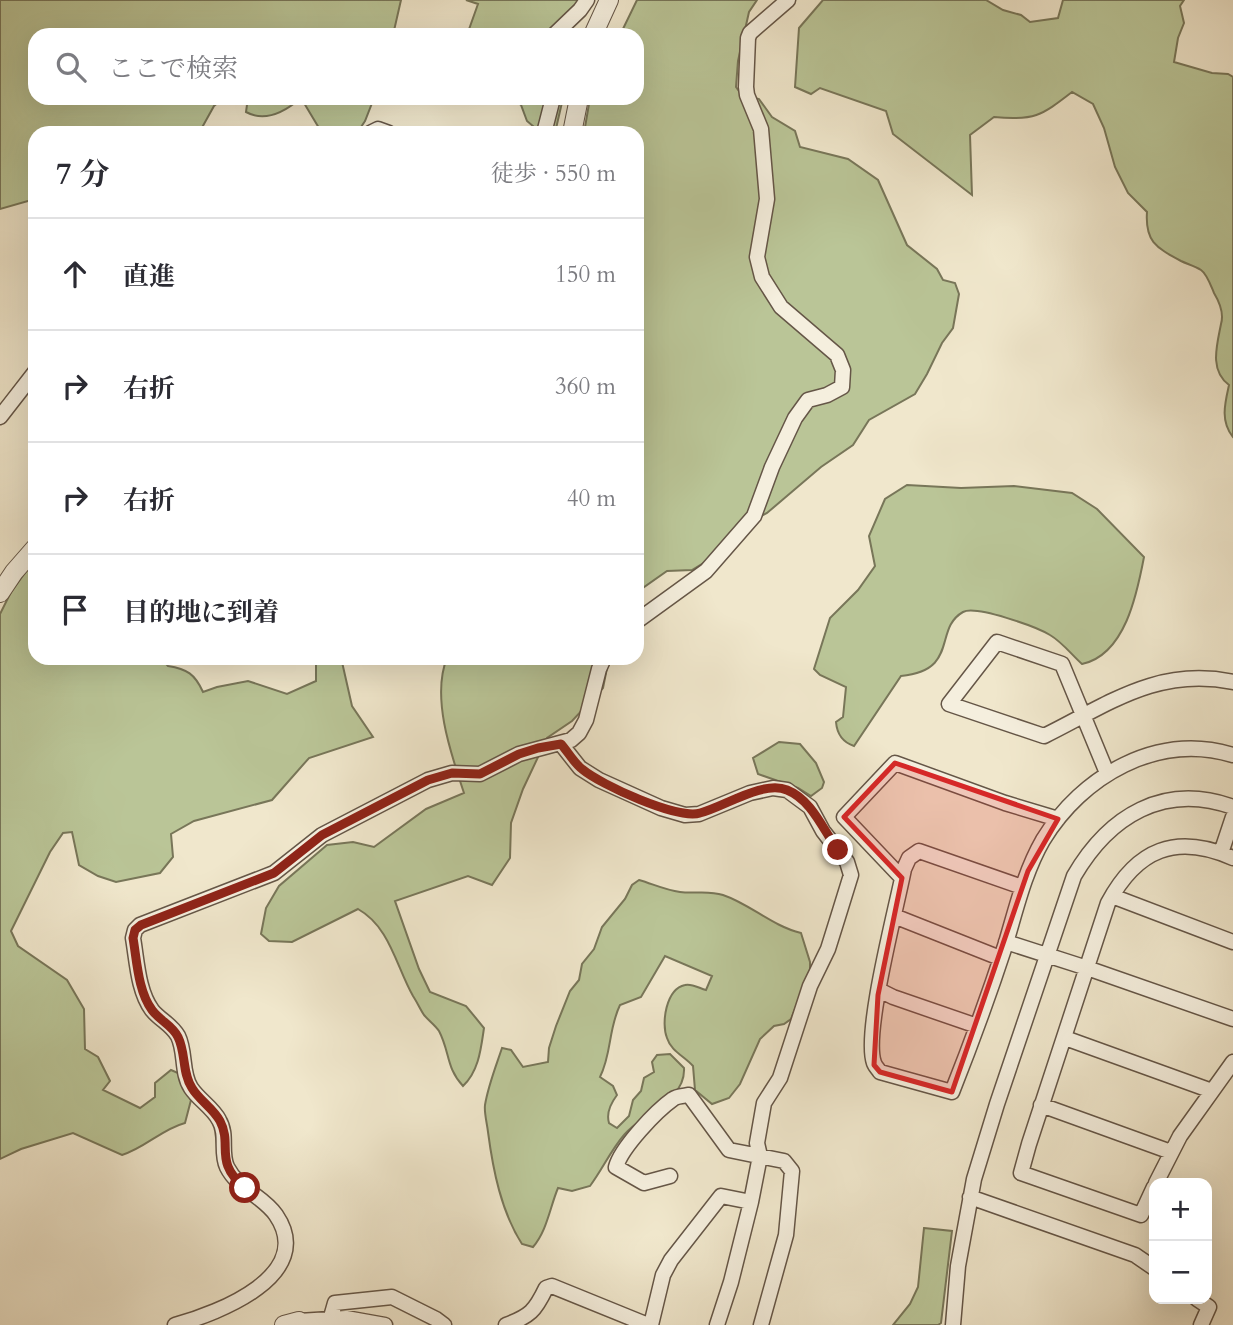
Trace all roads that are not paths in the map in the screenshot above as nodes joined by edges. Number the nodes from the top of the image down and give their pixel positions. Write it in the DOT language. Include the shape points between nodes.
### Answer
graph roads {
  1 [pos="587,0"];
  2 [pos="609,0"];
  3 [pos="789,0"];
  4 [pos="561,28"];
  5 [pos="596,28"];
  6 [pos="551,105"];
  7 [pos="578,105"];
  8 [pos="546,126"];
  9 [pos="573,126"];
  10 [pos="28,381"];
  11 [pos="0,417"];
  12 [pos="28,556"];
  13 [pos="0,593"];
  14 [pos="644,616"];
  15 [pos="601,665"];
  16 [pos="1233,682"];
  17 [pos="1083,715"];
  18 [pos="561,744"];
  19 [pos="1233,755"];
  20 [pos="1107,773"];
  21 [pos="1233,807"];
  22 [pos="1233,817"];
  23 [pos="1058,819"];
  24 [pos="1227,855"];
  25 [pos="902,878"];
  26 [pos="1023,887"];
  27 [pos="1112,896"];
  28 [pos="894,916"];
  29 [pos="1233,942"];
  30 [pos="1006,943"];
  31 [pos="1048,956"];
  32 [pos="1000,958"];
  33 [pos="1087,968"];
  34 [pos="879,990"];
  35 [pos="1233,1019"];
  36 [pos="977,1026"];
  37 [pos="1065,1038"];
  38 [pos="1233,1062"];
  39 [pos="1212,1091"];
  40 [pos="1041,1105"];
  41 [pos="1171,1152"];
  42 [pos="760,1156"];
  43 [pos="670,1176"];
  44 [pos="1158,1178"];
  45 [pos="970,1197"];
  46 [pos="1149,1198"];
  47 [pos="751,1202"];
  48 [pos="1149,1265"];
  49 [pos="1204,1304"];
  50 [pos="331,1317"];
  51 [pos="291,1323"];
  52 [pos="175,1325"];
  53 [pos="385,1325"];
  54 [pos="444,1325"];
  55 [pos="506,1325"];
  56 [pos="649,1325"];
  57 [pos="718,1325"];
  58 [pos="761,1325"];
  59 [pos="953,1325"];
  60 [pos="1200,1325"];
  1 -- 4 [label="street"];
  2 -- 5 [label="street"];
  3 -- 14 [label="street" via="748,38 746,87 761,129 766,199 757,257 762,277 781,307 837,355 843,370 842,387 808,400 795,418 754,516 734,540 706,571"];
  6 -- 8 [label="street"];
  7 -- 9 [label="street"];
  10 -- 11 [label="street"];
  12 -- 13 [label="street"];
  15 -- 18 [label="street" via="586,720 579,733"];
  16 -- 17 [label="street" via="1162,682 1114,698"];
  17 -- 17 [label="street" via="1044,736 948,704 997,642 1062,664"];
  17 -- 20 [label="street"];
  18 -- 42 [label="street" via="580,768 598,780 685,815 699,814 750,793 787,790 810,807 847,862 850,875 831,938 780,1077 764,1102 757,1143"];
  18 -- 52 [label="street" via="519,754 480,774 452,773 428,780 322,835 274,873 135,930 145,998 177,1035 188,1082 220,1122 228,1169 238,1183 273,1210 287,1240 282,1262 256,1291"];
  19 -- 20 [label="street" via="1208,749 1164,750"];
  20 -- 23 [label="street"];
  21 -- 31 [label="street" via="1201,798 1174,799 1152,804 1120,821 1074,876"];
  22 -- 24 [label="street"];
  23 -- 25 [label="street" via="895,763 844,817"];
  23 -- 26 [label="street" via="1036,854"];
  24 -- 27 [label="street" via="1187,845 1165,849 1141,862"];
  25 -- 26 [label="street" via="909,858 919,851"];
  25 -- 28 [label="street"];
  26 -- 30 [label="street"];
  27 -- 29 [label="street"];
  27 -- 33 [label="street"];
  28 -- 32 [label="street"];
  28 -- 34 [label="street"];
  30 -- 31 [label="street"];
  30 -- 32 [label="street"];
  31 -- 33 [label="street"];
  31 -- 45 [label="street"];
  32 -- 36 [label="street"];
  33 -- 35 [label="street"];
  33 -- 37 [label="street"];
  34 -- 36 [label="street"];
  34 -- 36 [label="street" via="872,1035 873,1059 880,1072 951,1092"];
  37 -- 39 [label="street"];
  37 -- 40 [label="street"];
  38 -- 39 [label="street"];
  39 -- 41 [label="street"];
  40 -- 41 [label="street"];
  40 -- 46 [label="street" via="1021,1173 1141,1216"];
  41 -- 44 [label="street"];
  42 -- 43 [label="street" via="729,1150 689,1095 674,1097 619,1155 616,1167 644,1183"];
  42 -- 47 [label="street"];
  42 -- 58 [label="street" via="784,1161 792,1171 786,1235"];
  45 -- 48 [label="street" via="1135,1255"];
  45 -- 59 [label="street"];
  47 -- 56 [label="street" via="721,1196 671,1260"];
  47 -- 57 [label="street"];
  49 -- 60 [label="street" via="1209,1307"];
  50 -- 51 [label="street"];
  50 -- 53 [label="street"];
  50 -- 54 [label="street" via="335,1303 392,1297"];
  55 -- 56 [label="street" via="528,1316 552,1286"];
}
